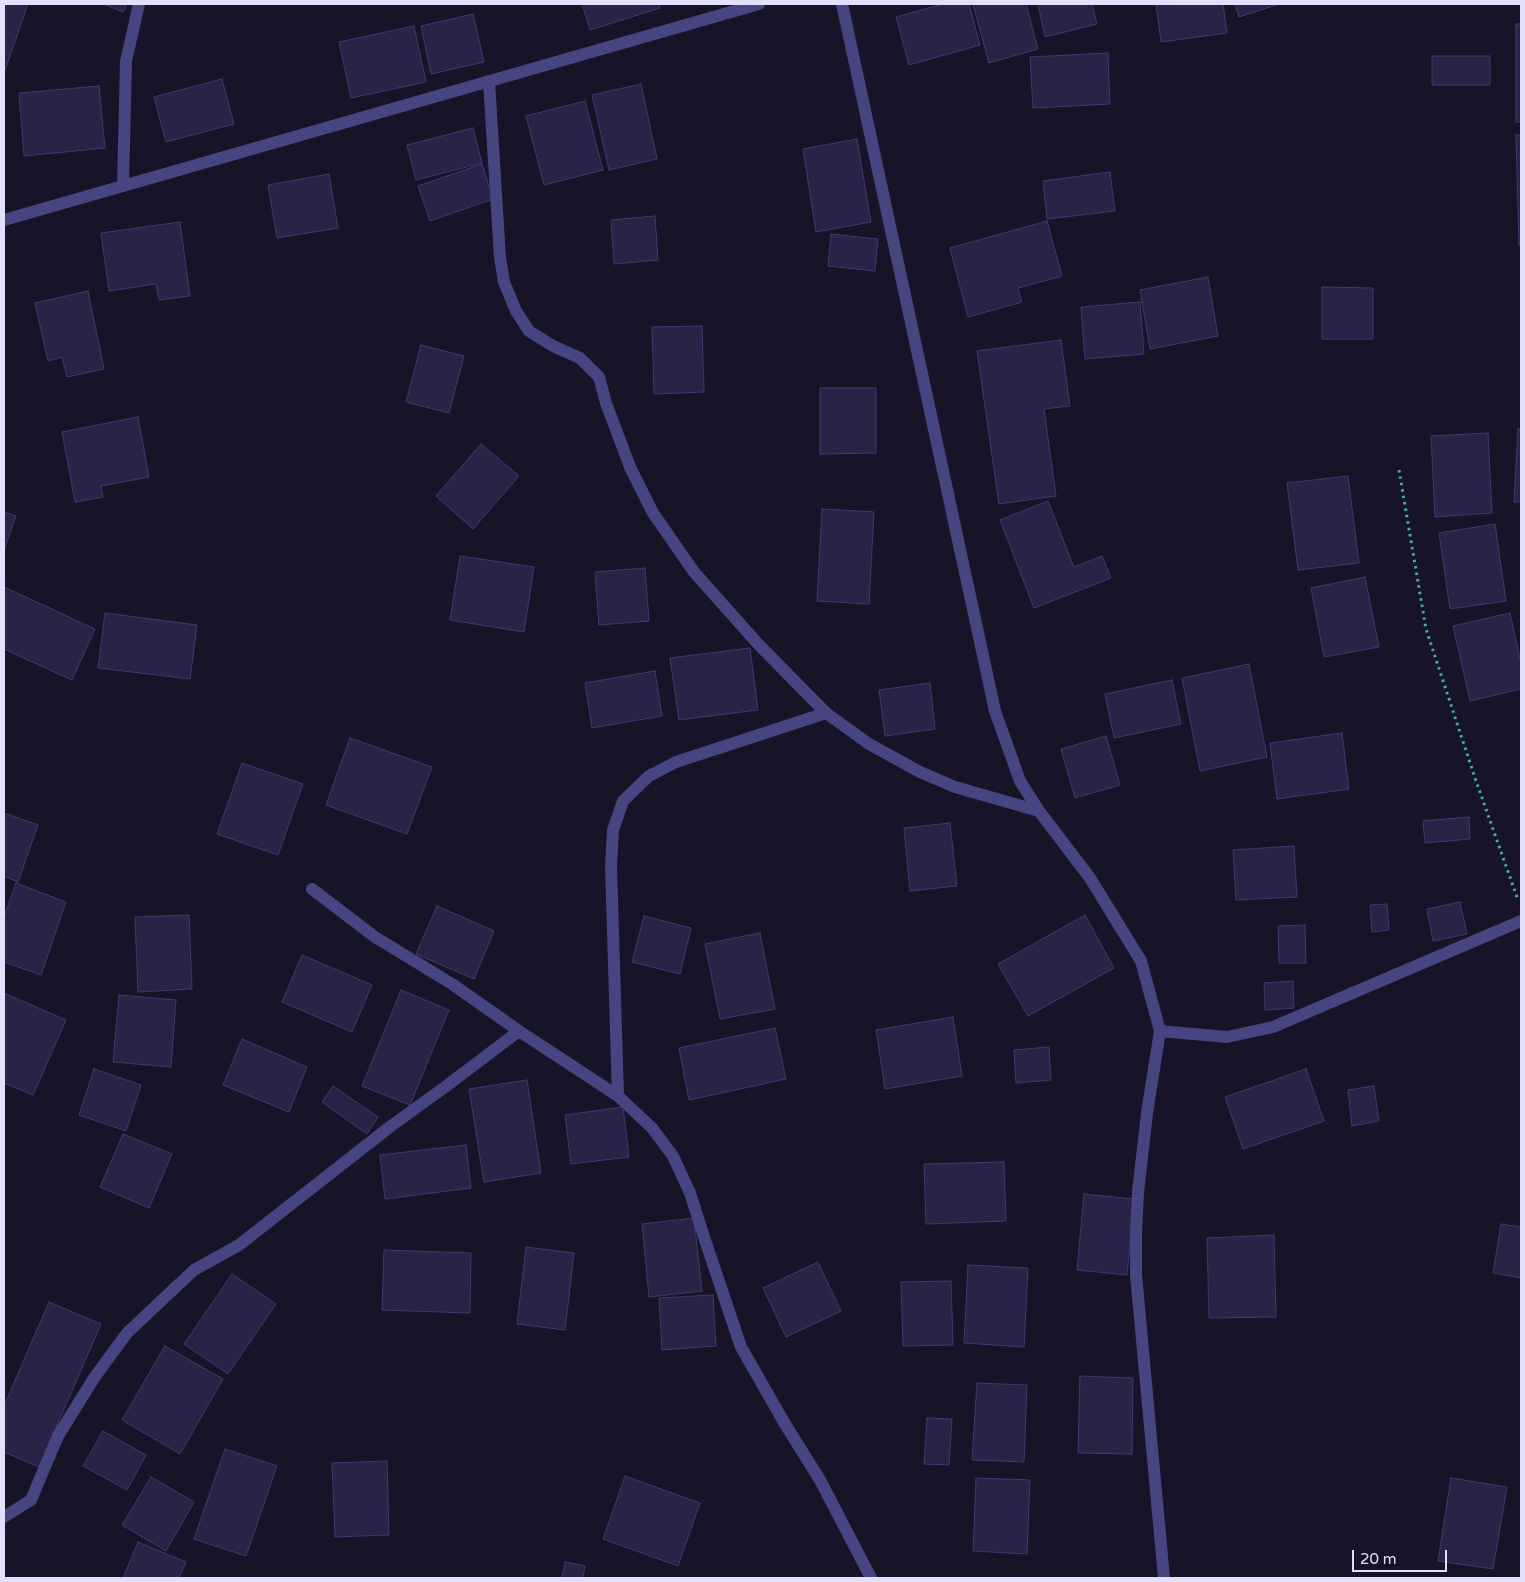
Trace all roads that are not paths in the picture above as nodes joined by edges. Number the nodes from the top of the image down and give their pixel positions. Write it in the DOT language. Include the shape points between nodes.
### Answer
graph roads {
  1 [pos="140,4"];
  2 [pos="759,4"];
  3 [pos="842,4"];
  4 [pos="489,81"];
  5 [pos="123,186"];
  6 [pos="4,220"];
  7 [pos="826,714"];
  8 [pos="1039,811"];
  9 [pos="312,889"];
  10 [pos="1521,921"];
  11 [pos="519,1031"];
  12 [pos="1160,1031"];
  13 [pos="618,1096"];
  14 [pos="4,1517"];
  15 [pos="871,1578"];
  16 [pos="1164,1578"];
  1 -- 5 [label="street" via="126,61"];
  2 -- 4 [label="street"];
  3 -- 8 [label="street" via="995,711 1020,781"];
  4 -- 5 [label="street"];
  4 -- 7 [label="street" via="500,258 504,282 516,311 530,331 552,346 580,358 599,377 630,467 653,513 701,580 758,645"];
  5 -- 6 [label="street"];
  7 -- 8 [label="street" via="869,744 920,772 955,787"];
  7 -- 13 [label="street" via="676,762 649,776 623,801 613,830 611,866"];
  8 -- 12 [label="street" via="1090,878 1141,961"];
  9 -- 11 [label="street" via="375,937 452,984"];
  10 -- 12 [label="street" via="1272,1027 1227,1037"];
  11 -- 13 [label="street"];
  11 -- 14 [label="street" via="239,1245 194,1270 126,1333 58,1436 31,1500"];
  12 -- 16 [label="street" via="1146,1113 1138,1192 1136,1275"];
  13 -- 15 [label="street" via="652,1128 673,1156 690,1193 742,1347 820,1480"];
}
